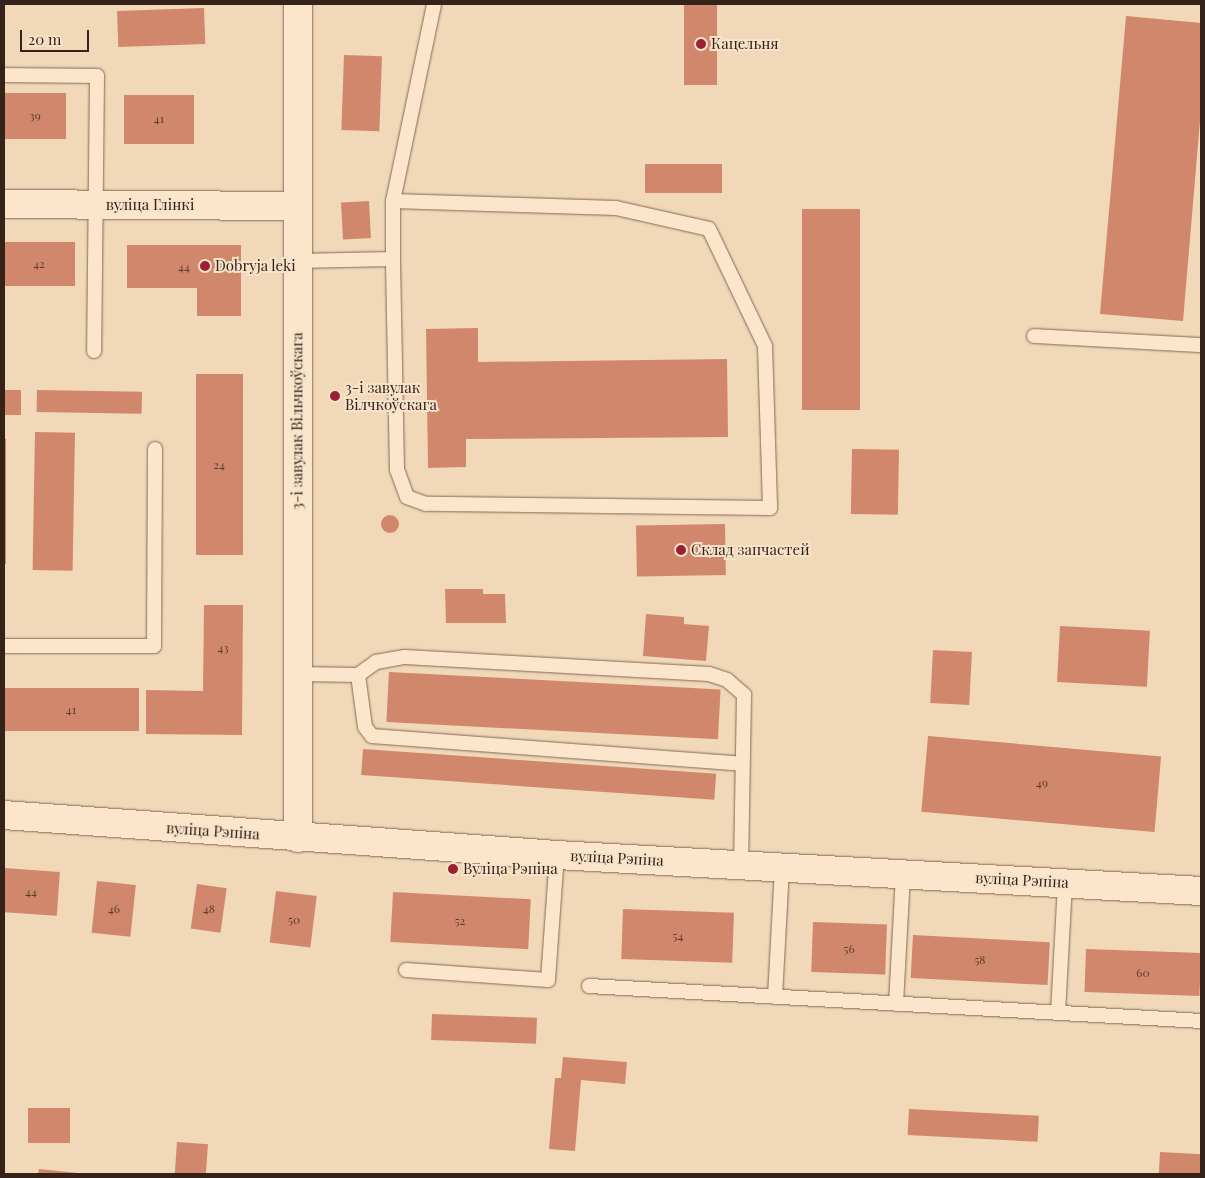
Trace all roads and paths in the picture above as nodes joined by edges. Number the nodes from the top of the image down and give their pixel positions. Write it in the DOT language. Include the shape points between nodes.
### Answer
graph roads {
  1 [pos="298,4"];
  2 [pos="434,5"];
  3 [pos="4,75"];
  4 [pos="393,200"];
  5 [pos="4,204"];
  6 [pos="97,205"];
  7 [pos="296,206"];
  8 [pos="393,259"];
  9 [pos="297,261"];
  10 [pos="1034,336"];
  11 [pos="1201,344"];
  12 [pos="94,351"];
  13 [pos="155,449"];
  14 [pos="4,646"];
  15 [pos="298,674"];
  16 [pos="358,675"];
  17 [pos="742,764"];
  18 [pos="4,815"];
  19 [pos="298,838"];
  20 [pos="557,855"];
  21 [pos="741,865"];
  22 [pos="782,867"];
  23 [pos="903,874"];
  24 [pos="1065,882"];
  25 [pos="1201,891"];
  26 [pos="406,970"];
  27 [pos="589,986"];
  28 [pos="775,997"];
  29 [pos="896,1004"];
  30 [pos="1058,1013"];
  31 [pos="1201,1021"];
  1 -- 7 [label="street, 3-і завулак Вільчкоўскага"];
  2 -- 4 [label="lane"];
  3 -- 6 [label="lane" via="97,76"];
  4 -- 8 [label="lane"];
  4 -- 8 [label="lane" via="616,208 709,230 765,346 770,508 426,504 407,497 397,470"];
  5 -- 6 [label="street, вуліца Глінкі"];
  6 -- 7 [label="street, вуліца Глінкі"];
  6 -- 12 [label="lane"];
  7 -- 9 [label="street, 3-і завулак Вільчкоўскага"];
  8 -- 9 [label="lane"];
  9 -- 15 [label="street, 3-і завулак Вільчкоўскага"];
  10 -- 11 [label="lane"];
  13 -- 14 [label="lane" via="154,646"];
  15 -- 16 [label="lane"];
  15 -- 19 [label="street, 3-і завулак Вільчкоўскага"];
  16 -- 17 [label="lane" via="365,727 372,736"];
  16 -- 17 [label="lane" via="376,662 405,657 709,674 727,680 744,695"];
  17 -- 21 [label="lane"];
  18 -- 19 [label="street, вуліца Рэпіна"];
  19 -- 20 [label="street, вуліца Рэпіна"];
  20 -- 21 [label="street, вуліца Рэпіна"];
  20 -- 26 [label="lane" via="548,980"];
  21 -- 22 [label="street, вуліца Рэпіна"];
  22 -- 23 [label="street, вуліца Рэпіна"];
  22 -- 28 [label="lane"];
  23 -- 24 [label="street, вуліца Рэпіна"];
  23 -- 29 [label="lane"];
  24 -- 25 [label="street, вуліца Рэпіна"];
  24 -- 30 [label="lane"];
  27 -- 28 [label="lane"];
  28 -- 29 [label="lane"];
  29 -- 30 [label="lane"];
  30 -- 31 [label="lane"];
}
